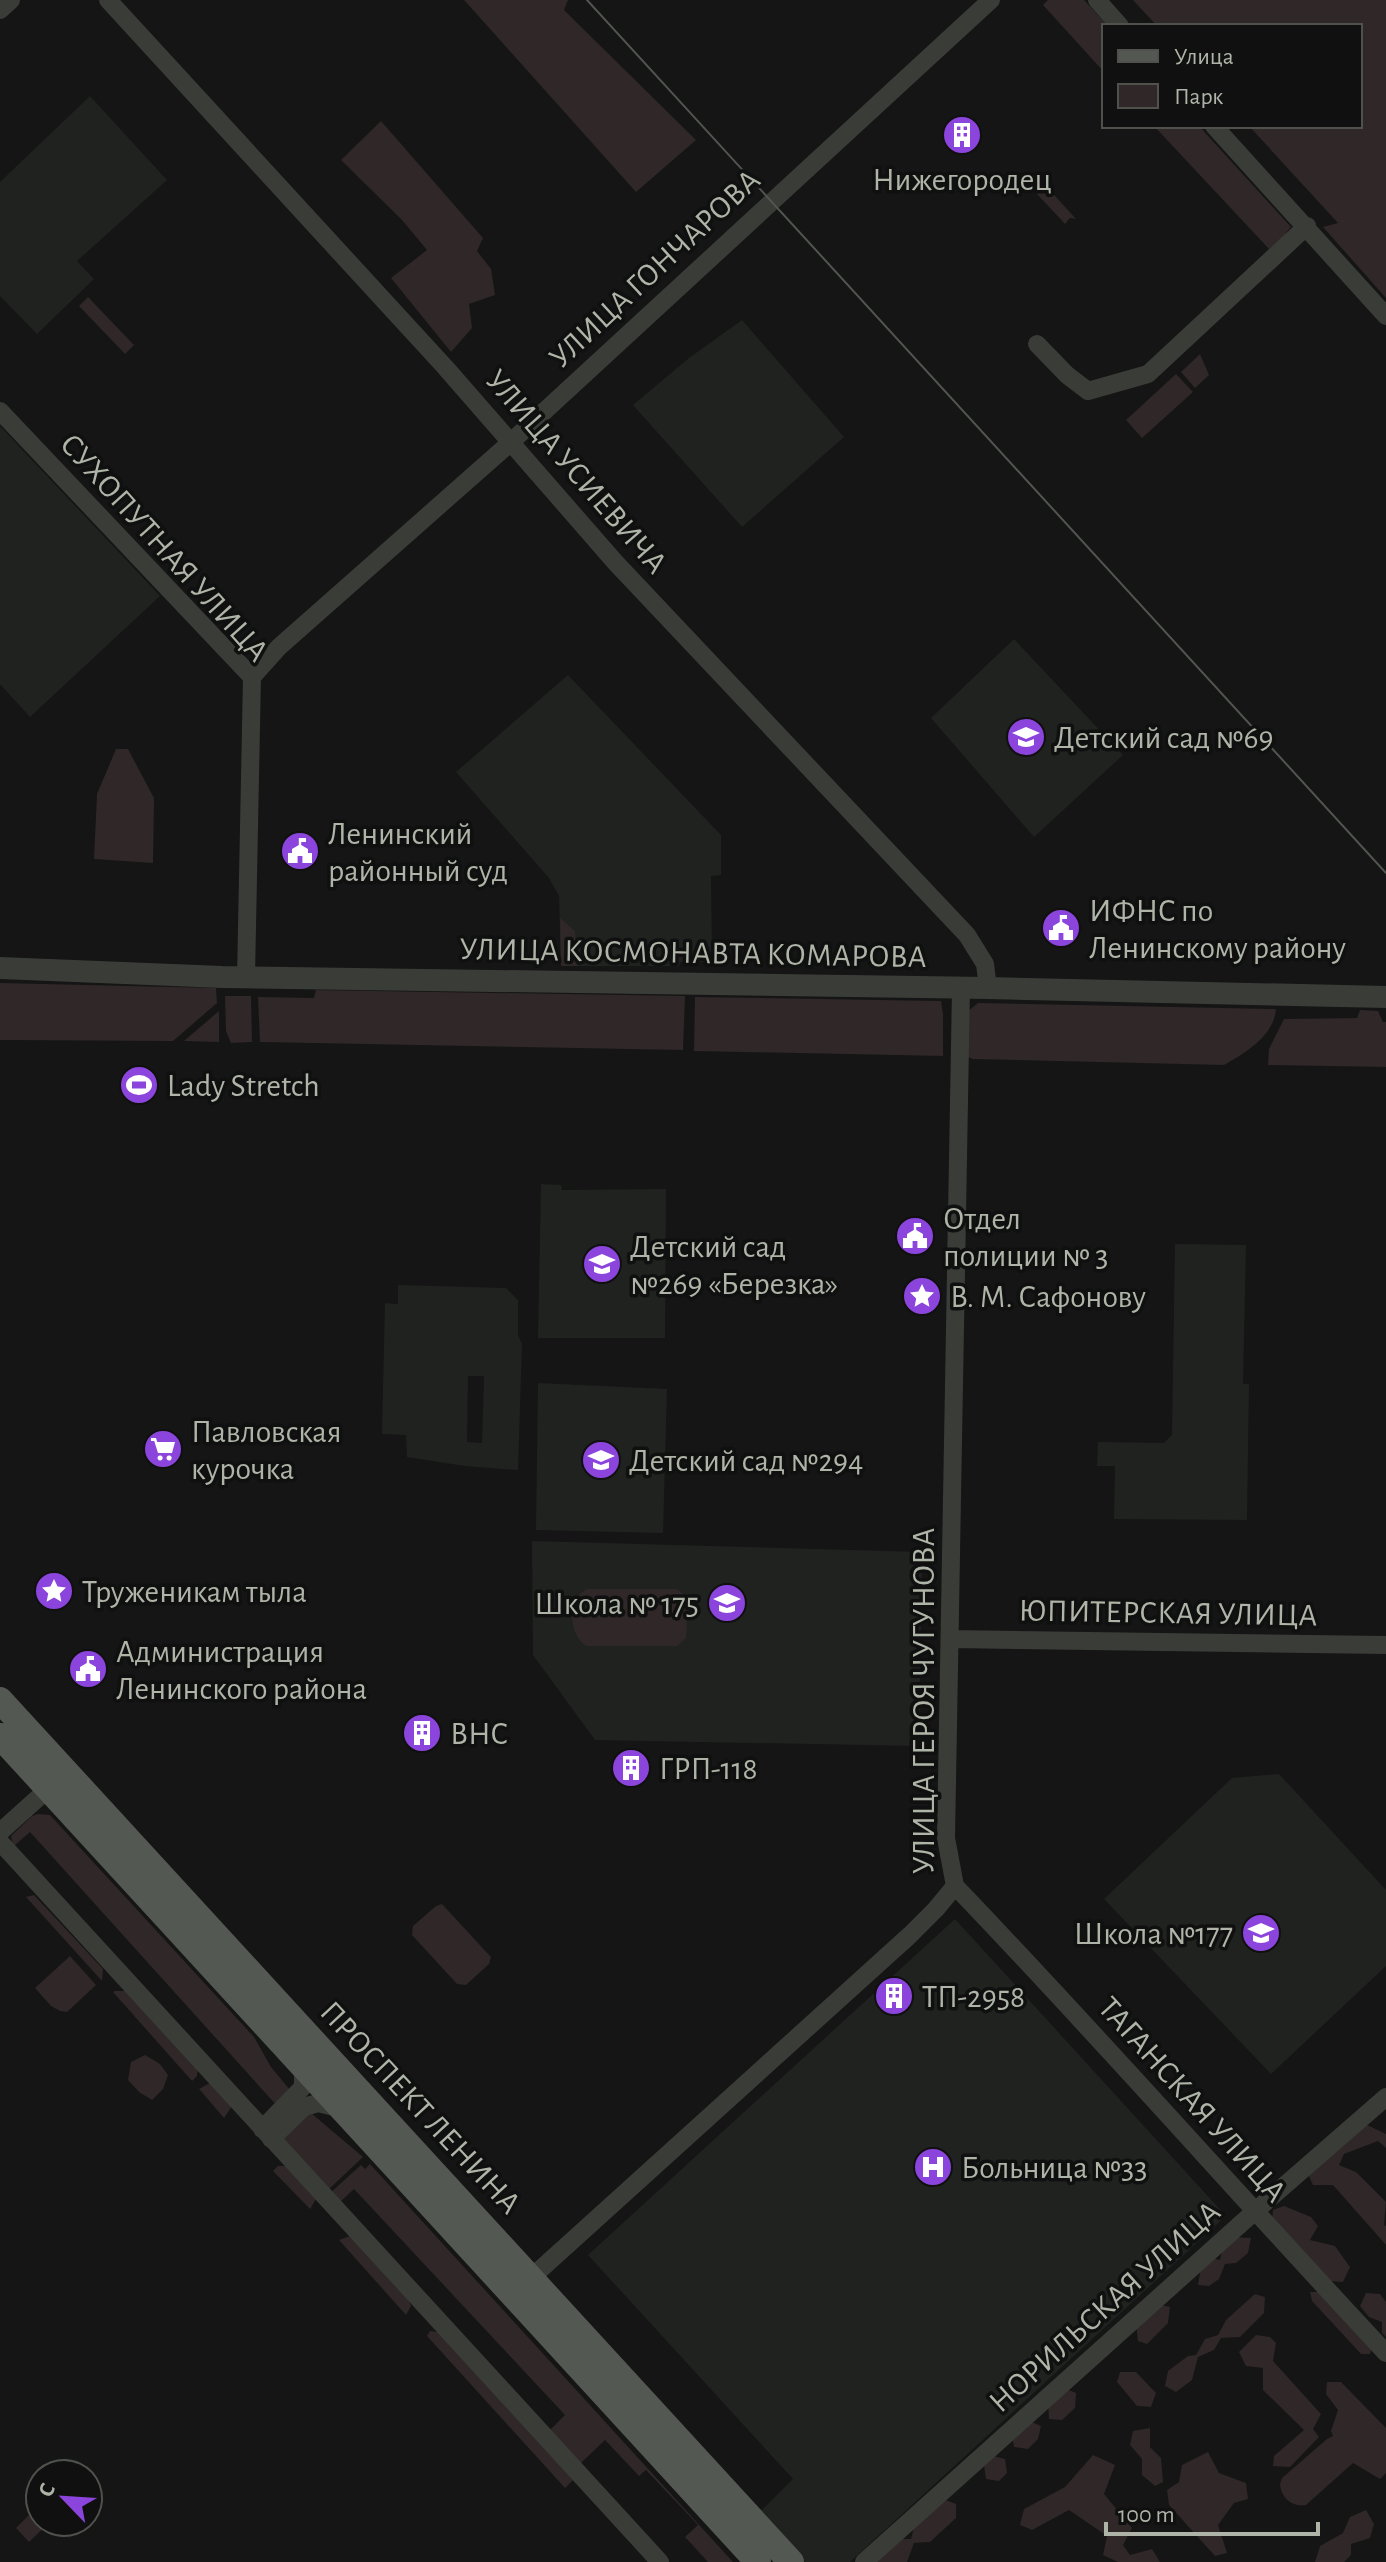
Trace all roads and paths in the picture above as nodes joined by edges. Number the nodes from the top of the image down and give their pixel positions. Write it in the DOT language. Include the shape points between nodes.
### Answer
graph roads {
  1 [pos="11,0"];
  2 [pos="108,0"];
  3 [pos="991,0"];
  4 [pos="1097,0"];
  5 [pos="0,10"];
  6 [pos="1118,24"];
  7 [pos="1216,128"];
  8 [pos="1307,226"];
  9 [pos="1386,316"];
  10 [pos="1037,344"];
  11 [pos="0,411"];
  12 [pos="511,442"];
  13 [pos="252,677"];
  14 [pos="0,968"];
  15 [pos="246,977"];
  16 [pos="961,988"];
  17 [pos="988,988"];
  18 [pos="1386,997"];
  19 [pos="950,1639"];
  20 [pos="1386,1645"];
  21 [pos="0,1700"];
  22 [pos="0,1736"];
  23 [pos="48,1789"];
  24 [pos="0,1832"];
  25 [pos="0,1842"];
  26 [pos="955,1886"];
  27 [pos="303,2065"];
  28 [pos="1386,2097"];
  29 [pos="344,2110"];
  30 [pos="266,2134"];
  31 [pos="1254,2212"];
  32 [pos="532,2277"];
  33 [pos="1386,2353"];
  34 [pos="660,2562"];
  35 [pos="758,2562"];
  36 [pos="791,2562"];
  37 [pos="864,2562"];
  1 -- 5 [label="street"];
  2 -- 12 [label="street, УЛИЦА УСИЕВИЧА"];
  3 -- 12 [label="street, УЛИЦА ГОНЧАРОВА"];
  4 -- 6 [label="street"];
  7 -- 8 [label="street"];
  8 -- 9 [label="street"];
  8 -- 10 [label="street" via="1148,374 1088,391"];
  11 -- 13 [label="street, СУХОПУТНАЯ УЛИЦА"];
  12 -- 13 [label="street, УЛИЦА ГОНЧАРОВА" via="279,647"];
  12 -- 17 [label="street, УЛИЦА УСИЕВИЧА" via="615,562 967,935 985,964"];
  13 -- 15 [label="street, СУХОПУТНАЯ УЛИЦА"];
  14 -- 15 [label="street, УЛИЦА КОСМОНАВТА КОМАРОВА"];
  15 -- 16 [label="street, УЛИЦА КОСМОНАВТА КОМАРОВА"];
  16 -- 17 [label="street, УЛИЦА КОСМОНАВТА КОМАРОВА"];
  16 -- 19 [label="street, УЛИЦА ГЕРОЯ ЧУГУНОВА"];
  17 -- 18 [label="street, УЛИЦА КОСМОНАВТА КОМАРОВА"];
  19 -- 20 [label="street, ЮПИТЕРСКАЯ УЛИЦА"];
  19 -- 26 [label="street, УЛИЦА ГЕРОЯ ЧУГУНОВА" via="946,1838"];
  21 -- 32 [label="main road, ПРОСПЕКТ ЛЕНИНА"];
  22 -- 23 [label="main road, ПРОСПЕКТ ЛЕНИНА"];
  23 -- 24 [label="street"];
  23 -- 27 [label="main road, ПРОСПЕКТ ЛЕНИНА"];
  25 -- 30 [label="street"];
  26 -- 31 [label="street, ТАГАНСКАЯ УЛИЦА"];
  26 -- 32 [label="street, УЛИЦА ГЕРОЯ ЧУГУНОВА" via="910,1935"];
  27 -- 29 [label="main road, ПРОСПЕКТ ЛЕНИНА"];
  27 -- 30 [label="street" via="303,2087"];
  28 -- 31 [label="street, НОРИЛЬСКАЯ УЛИЦА"];
  29 -- 30 [label="street" via="318,2103 304,2107"];
  29 -- 35 [label="main road, ПРОСПЕКТ ЛЕНИНА"];
  30 -- 34 [label="street"];
  31 -- 33 [label="street, ТАГАНСКАЯ УЛИЦА"];
  31 -- 37 [label="street, НОРИЛЬСКАЯ УЛИЦА"];
  32 -- 36 [label="main road, ПРОСПЕКТ ЛЕНИНА"];
}
